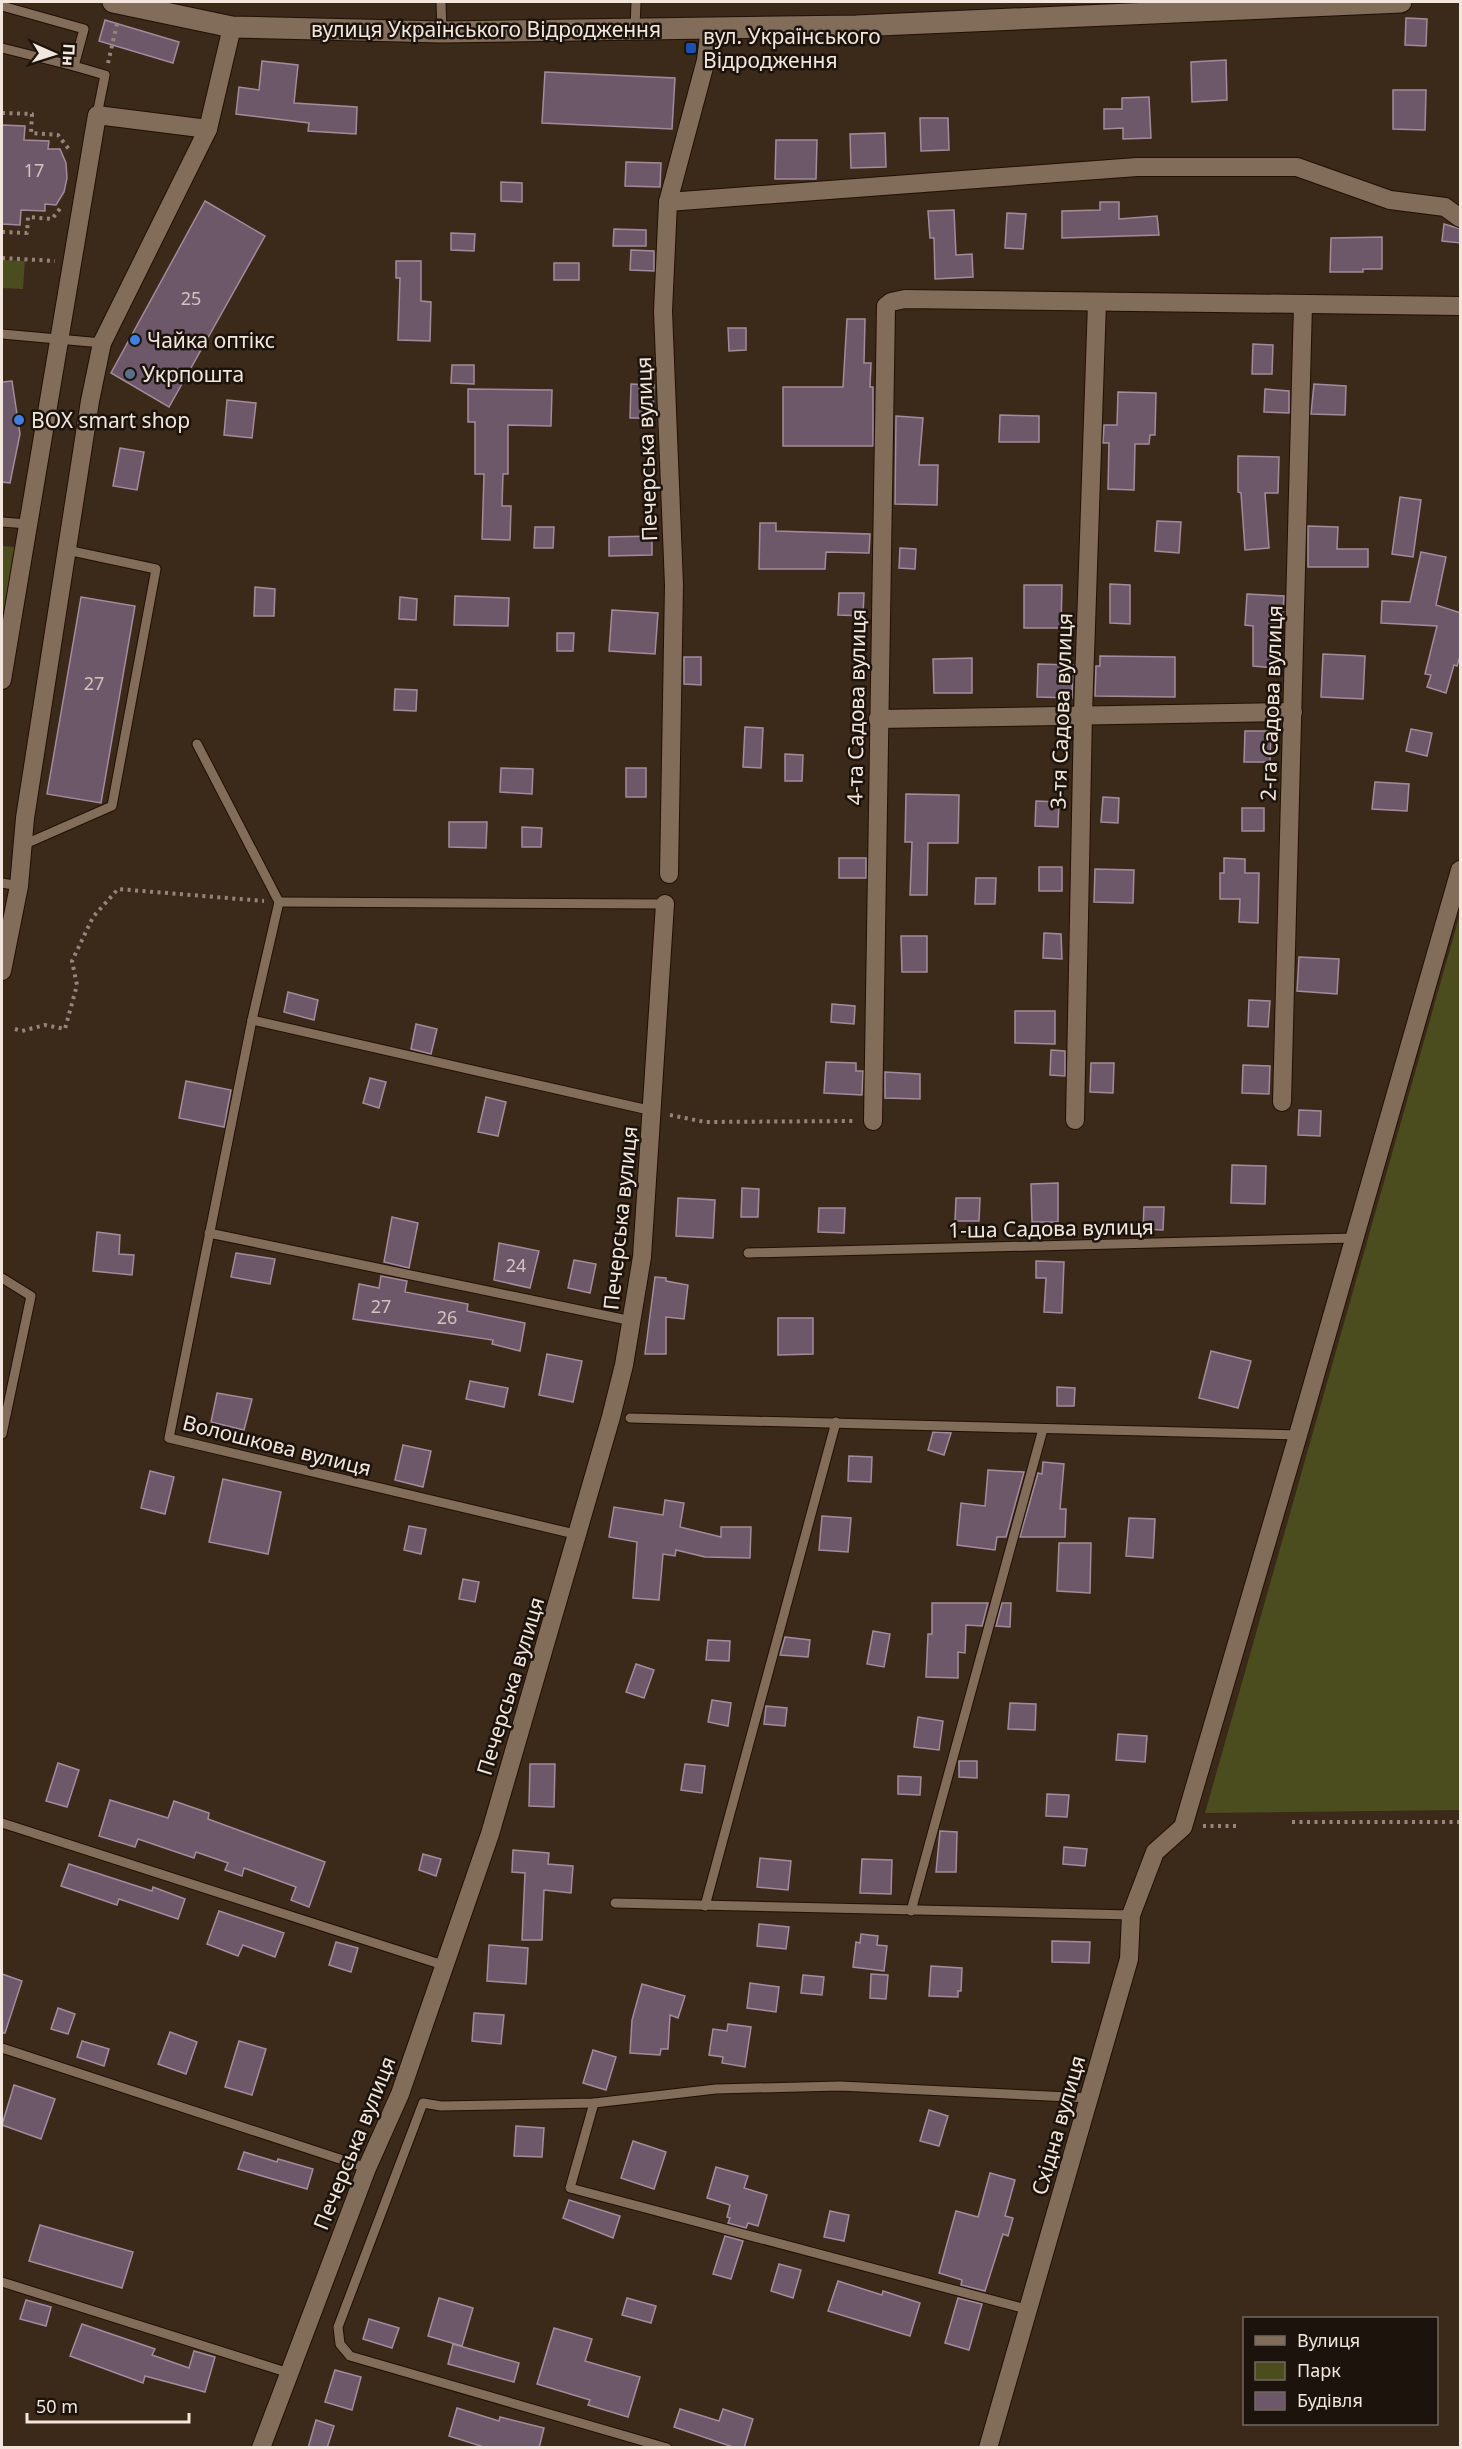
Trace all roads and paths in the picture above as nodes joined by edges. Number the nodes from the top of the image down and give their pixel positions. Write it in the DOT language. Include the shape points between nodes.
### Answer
graph roads {
  1 [pos="441,2"];
  2 [pos="636,2"];
  3 [pos="1401,2"];
  4 [pos="117,3"];
  5 [pos="2,8"];
  6 [pos="232,27"];
  7 [pos="635,28"];
  8 [pos="710,29"];
  9 [pos="442,32"];
  10 [pos="2,48"];
  11 [pos="74,66"];
  12 [pos="105,75"];
  13 [pos="2,113"];
  14 [pos="97,115"];
  15 [pos="208,129"];
  16 [pos="72,157"];
  17 [pos="65,202"];
  18 [pos="668,202"];
  19 [pos="1461,218"];
  20 [pos="2,232"];
  21 [pos="2,258"];
  22 [pos="73,262"];
  23 [pos="1097,302"];
  24 [pos="1303,304"];
  25 [pos="1461,306"];
  26 [pos="2,334"];
  27 [pos="60,339"];
  28 [pos="102,343"];
  29 [pos="2,522"];
  30 [pos="28,524"];
  31 [pos="67,550"];
  32 [pos="2,680"];
  33 [pos="1293,712"];
  34 [pos="1083,714"];
  35 [pos="878,718"];
  36 [pos="197,744"];
  37 [pos="23,845"];
  38 [pos="1461,870"];
  39 [pos="669,874"];
  40 [pos="10,884"];
  41 [pos="279,902"];
  42 [pos="664,904"];
  43 [pos="2,972"];
  44 [pos="252,1020"];
  45 [pos="15,1029"];
  46 [pos="1282,1102"];
  47 [pos="653,1111"];
  48 [pos="1075,1120"];
  49 [pos="873,1121"];
  50 [pos="209,1233"];
  51 [pos="1355,1238"];
  52 [pos="748,1253"];
  53 [pos="2,1278"];
  54 [pos="632,1321"];
  55 [pos="630,1418"];
  56 [pos="836,1422"];
  57 [pos="1043,1429"];
  58 [pos="2,1434"];
  59 [pos="1298,1435"];
  60 [pos="579,1535"];
  61 [pos="1292,1822"];
  62 [pos="1461,1822"];
  63 [pos="2,1823"];
  64 [pos="1238,1826"];
  65 [pos="1183,1827"];
  66 [pos="615,1903"];
  67 [pos="705,1906"];
  68 [pos="911,1911"];
  69 [pos="1131,1915"];
  70 [pos="443,1965"];
  71 [pos="2,2048"];
  72 [pos="1090,2098"];
  73 [pos="594,2103"];
  74 [pos="367,2168"];
  75 [pos="2,2282"];
  76 [pos="1026,2309"];
  77 [pos="289,2373"];
  78 [pos="261,2448"];
  79 [pos="666,2448"];
  80 [pos="988,2448"];
  1 -- 9 [label="lane"];
  2 -- 7 [label="lane"];
  3 -- 8 [label="street, вулиця Українського Відродження" via="868,26"];
  4 -- 6 [label="street, вулиця Українського Відродження"];
  4 -- 12 [label="path"];
  5 -- 11 [label="lane" via="84,29"];
  6 -- 9 [label="street, вулиця Українського Відродження"];
  6 -- 15 [label="street"];
  7 -- 8 [label="street, вулиця Українського Відродження"];
  7 -- 9 [label="street, вулиця Українського Відродження"];
  8 -- 18 [label="street, Печерська вулиця"];
  10 -- 11 [label="lane"];
  11 -- 12 [label="lane"];
  12 -- 14 [label="lane"];
  13 -- 16 [label="path" via="32,114 31,133 58,135 70,148"];
  14 -- 15 [label="street"];
  14 -- 22 [label="street"];
  15 -- 28 [label="street"];
  17 -- 20 [label="path" via="52,219 28,217 27,233"];
  18 -- 19 [label="street" via="1137,167 1297,167 1390,200 1445,207"];
  18 -- 39 [label="street, Печерська вулиця" via="663,311 674,585"];
  21 -- 22 [label="path"];
  22 -- 27 [label="street"];
  23 -- 24 [label="street"];
  23 -- 34 [label="street, 3-тя Садова вулиця"];
  23 -- 35 [label="street, 4-та Садова вулиця" via="897,300 886,306"];
  24 -- 25 [label="street"];
  24 -- 33 [label="street, 2-га Садова вулиця"];
  26 -- 27 [label="lane"];
  27 -- 28 [label="lane"];
  27 -- 30 [label="street"];
  28 -- 31 [label="street"];
  29 -- 30 [label="lane"];
  30 -- 32 [label="street"];
  31 -- 37 [label="street"];
  31 -- 37 [label="lane" via="156,569 112,806"];
  33 -- 34 [label="street"];
  33 -- 46 [label="street, 2-га Садова вулиця"];
  34 -- 35 [label="street"];
  34 -- 48 [label="street, 3-тя Садова вулиця"];
  35 -- 49 [label="street, 4-та Садова вулиця"];
  36 -- 41 [label="lane"];
  37 -- 40 [label="street"];
  38 -- 51 [label="street"];
  40 -- 43 [label="street"];
  41 -- 42 [label="lane"];
  41 -- 44 [label="lane, Волошкова вулиця"];
  41 -- 45 [label="path" via="118,889 93,917 72,961 77,985 65,1029 45,1025"];
  42 -- 47 [label="street, Печерська вулиця"];
  44 -- 47 [label="lane"];
  44 -- 50 [label="lane, Волошкова вулиця"];
  47 -- 49 [label="path" via="705,1122"];
  47 -- 54 [label="street, Печерська вулиця" via="642,1257"];
  50 -- 54 [label="lane"];
  50 -- 60 [label="lane, Волошкова вулиця" via="169,1438"];
  51 -- 52 [label="lane, 1-ша Садова вулиця"];
  51 -- 59 [label="street"];
  53 -- 58 [label="lane" via="31,1296"];
  54 -- 60 [label="street, Печерська вулиця"];
  55 -- 56 [label="lane"];
  56 -- 57 [label="lane"];
  56 -- 67 [label="lane"];
  57 -- 59 [label="lane"];
  57 -- 68 [label="lane"];
  59 -- 65 [label="street"];
  60 -- 70 [label="street, Печерська вулиця" via="490,1834"];
  61 -- 62 [label="path"];
  63 -- 70 [label="lane"];
  64 -- 65 [label="path"];
  65 -- 69 [label="street, Східна вулиця" via="1155,1852"];
  66 -- 67 [label="lane"];
  67 -- 68 [label="lane"];
  68 -- 69 [label="lane"];
  69 -- 72 [label="street, Східна вулиця" via="1129,1959"];
  70 -- 74 [label="street, Печерська вулиця" via="400,2094"];
  71 -- 74 [label="lane"];
  72 -- 73 [label="lane" via="840,2086 716,2089"];
  72 -- 76 [label="street, Східна вулиця"];
  73 -- 76 [label="lane" via="570,2188"];
  73 -- 79 [label="lane" via="423,2103 338,2327 340,2344 350,2356"];
  74 -- 77 [label="street, Печерська вулиця"];
  75 -- 77 [label="lane"];
  76 -- 80 [label="street, Східна вулиця"];
  77 -- 78 [label="street, Печерська вулиця"];
}
